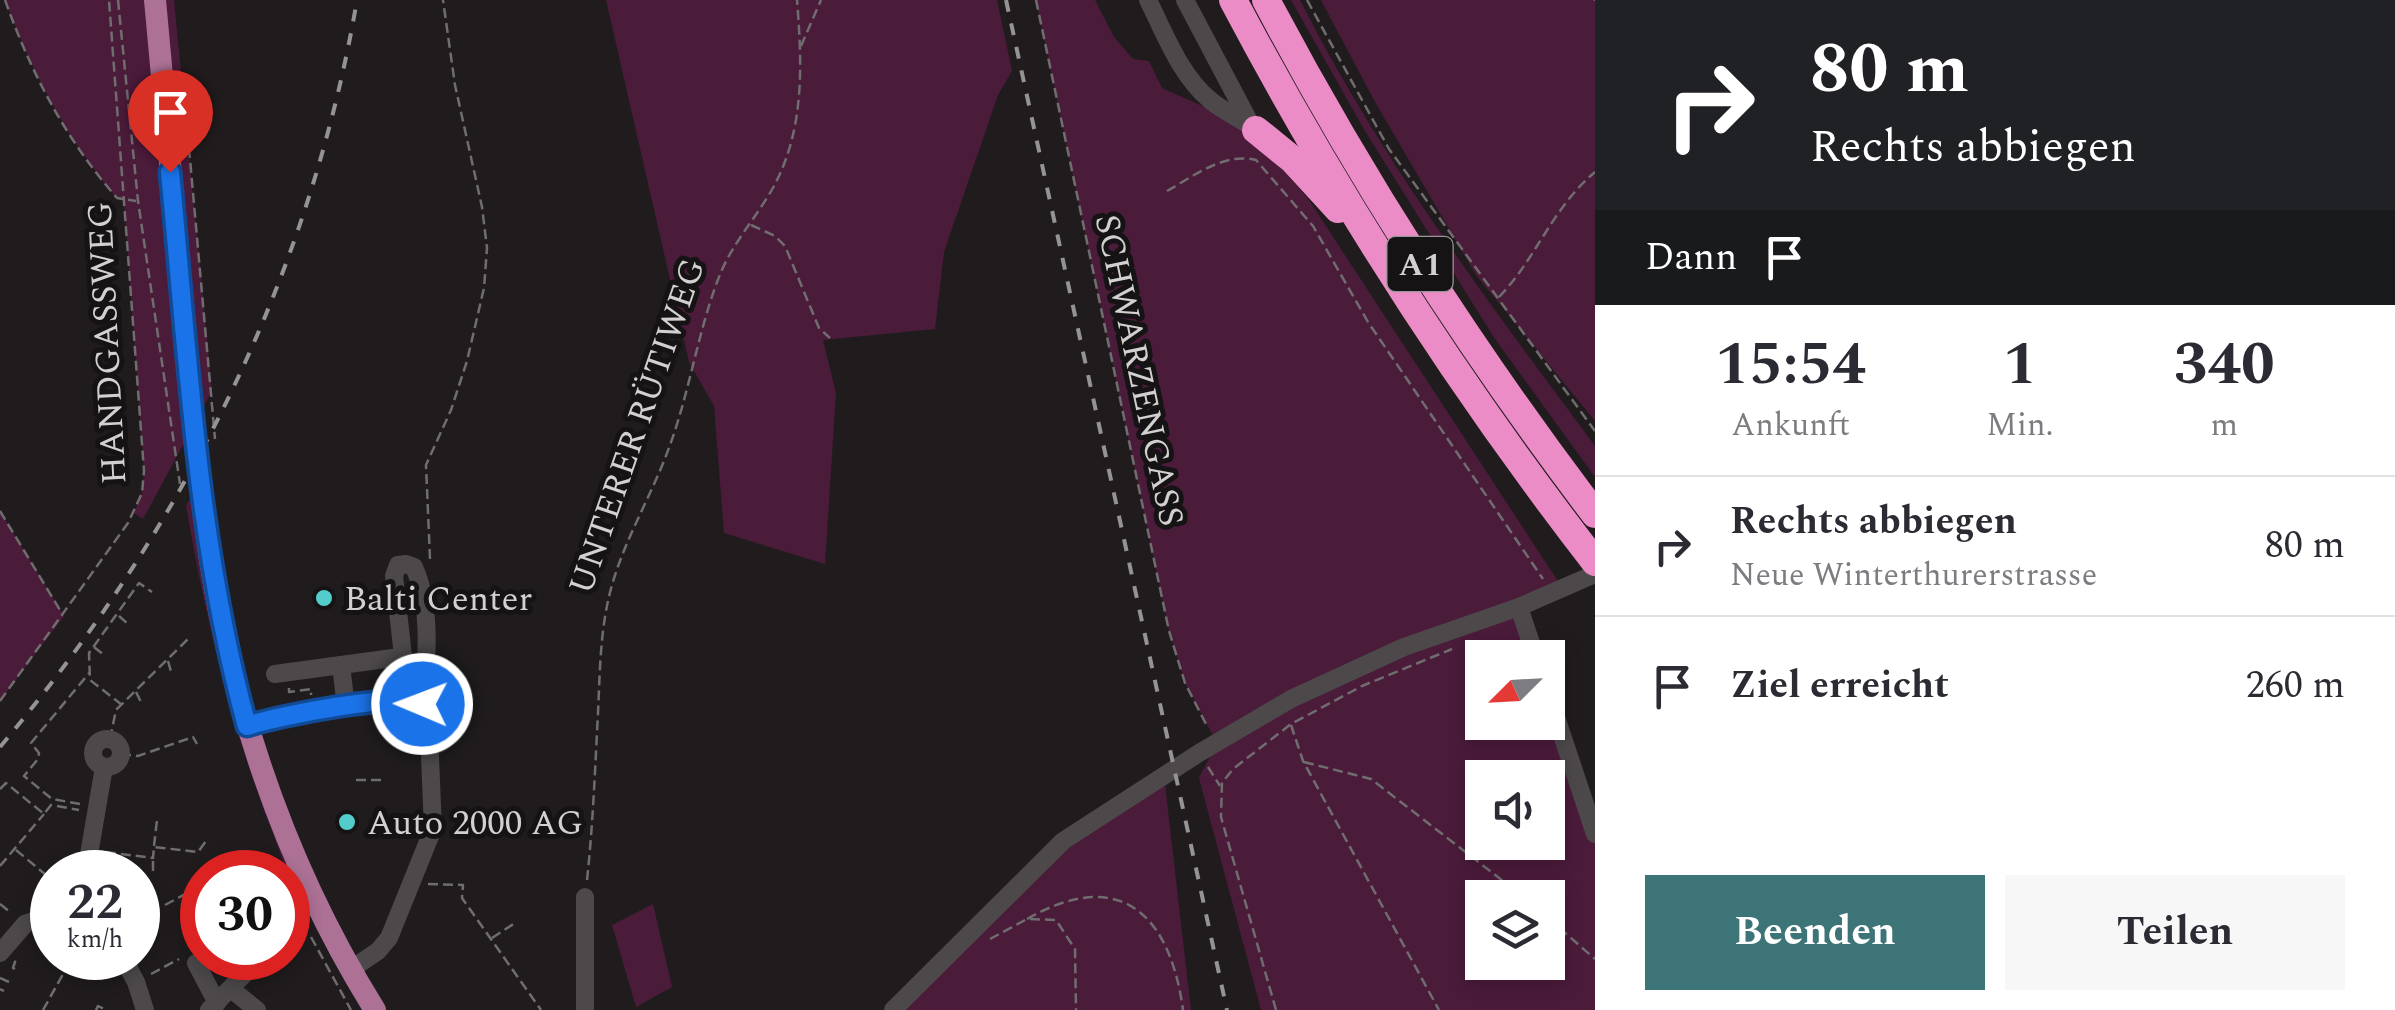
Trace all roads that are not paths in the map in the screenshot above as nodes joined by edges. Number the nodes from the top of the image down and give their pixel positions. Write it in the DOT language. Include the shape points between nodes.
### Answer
graph roads {
  1 [pos="155,0"];
  2 [pos="1148,0"];
  3 [pos="1185,0"];
  4 [pos="1232,0"];
  5 [pos="1266,0"];
  6 [pos="1254,128"];
  7 [pos="1374,246"];
  8 [pos="1595,514"];
  9 [pos="1595,562"];
  10 [pos="1595,574"];
  11 [pos="1519,607"];
  12 [pos="1530,640"];
  13 [pos="425,655"];
  14 [pos="398,657"];
  15 [pos="340,665"];
  16 [pos="281,673"];
  17 [pos="413,702"];
  18 [pos="346,707"];
  19 [pos="247,726"];
  20 [pos="1564,740"];
  21 [pos="116,746"];
  22 [pos="1595,834"];
  23 [pos="89,850"];
  24 [pos="586,897"];
  25 [pos="30,919"];
  26 [pos="8,957"];
  27 [pos="350,970"];
  28 [pos="135,980"];
  29 [pos="239,980"];
  30 [pos="219,1001"];
  31 [pos="145,1010"];
  32 [pos="256,1010"];
  33 [pos="375,1010"];
  34 [pos="585,1010"];
  35 [pos="893,1010"];
  1 -- 19 [label="main road" via="200,487 218,607"];
  2 -- 6 [label="street" via="1198,88"];
  3 -- 6 [label="street"];
  4 -- 7 [label="highway, A1"];
  5 -- 8 [label="highway, A1" via="1416,258"];
  6 -- 7 [label="highway, A1"];
  7 -- 9 [label="highway, A1"];
  10 -- 11 [label="street"];
  11 -- 12 [label="street"];
  11 -- 35 [label="street" via="1404,648 1291,699 1063,841"];
  13 -- 14 [label="street"];
  13 -- 14 [label="street" via="424,588 406,564 394,576"];
  13 -- 17 [label="street"];
  14 -- 15 [label="street"];
  14 -- 17 [label="street"];
  15 -- 16 [label="street"];
  15 -- 18 [label="street"];
  17 -- 18 [label="street"];
  17 -- 27 [label="street" via="428,710 433,829 383,946"];
  18 -- 19 [label="street"];
  19 -- 27 [label="main road" via="296,862"];
  20 -- 22 [label="street"];
  21 -- 23 [label="street" via="100,741 93,750 104,767"];
  24 -- 34 [label="street"];
  25 -- 26 [label="street" via="13,923"];
  27 -- 33 [label="main road"];
  28 -- 31 [label="street"];
  29 -- 30 [label="street"];
  30 -- 32 [label="street"];
}
